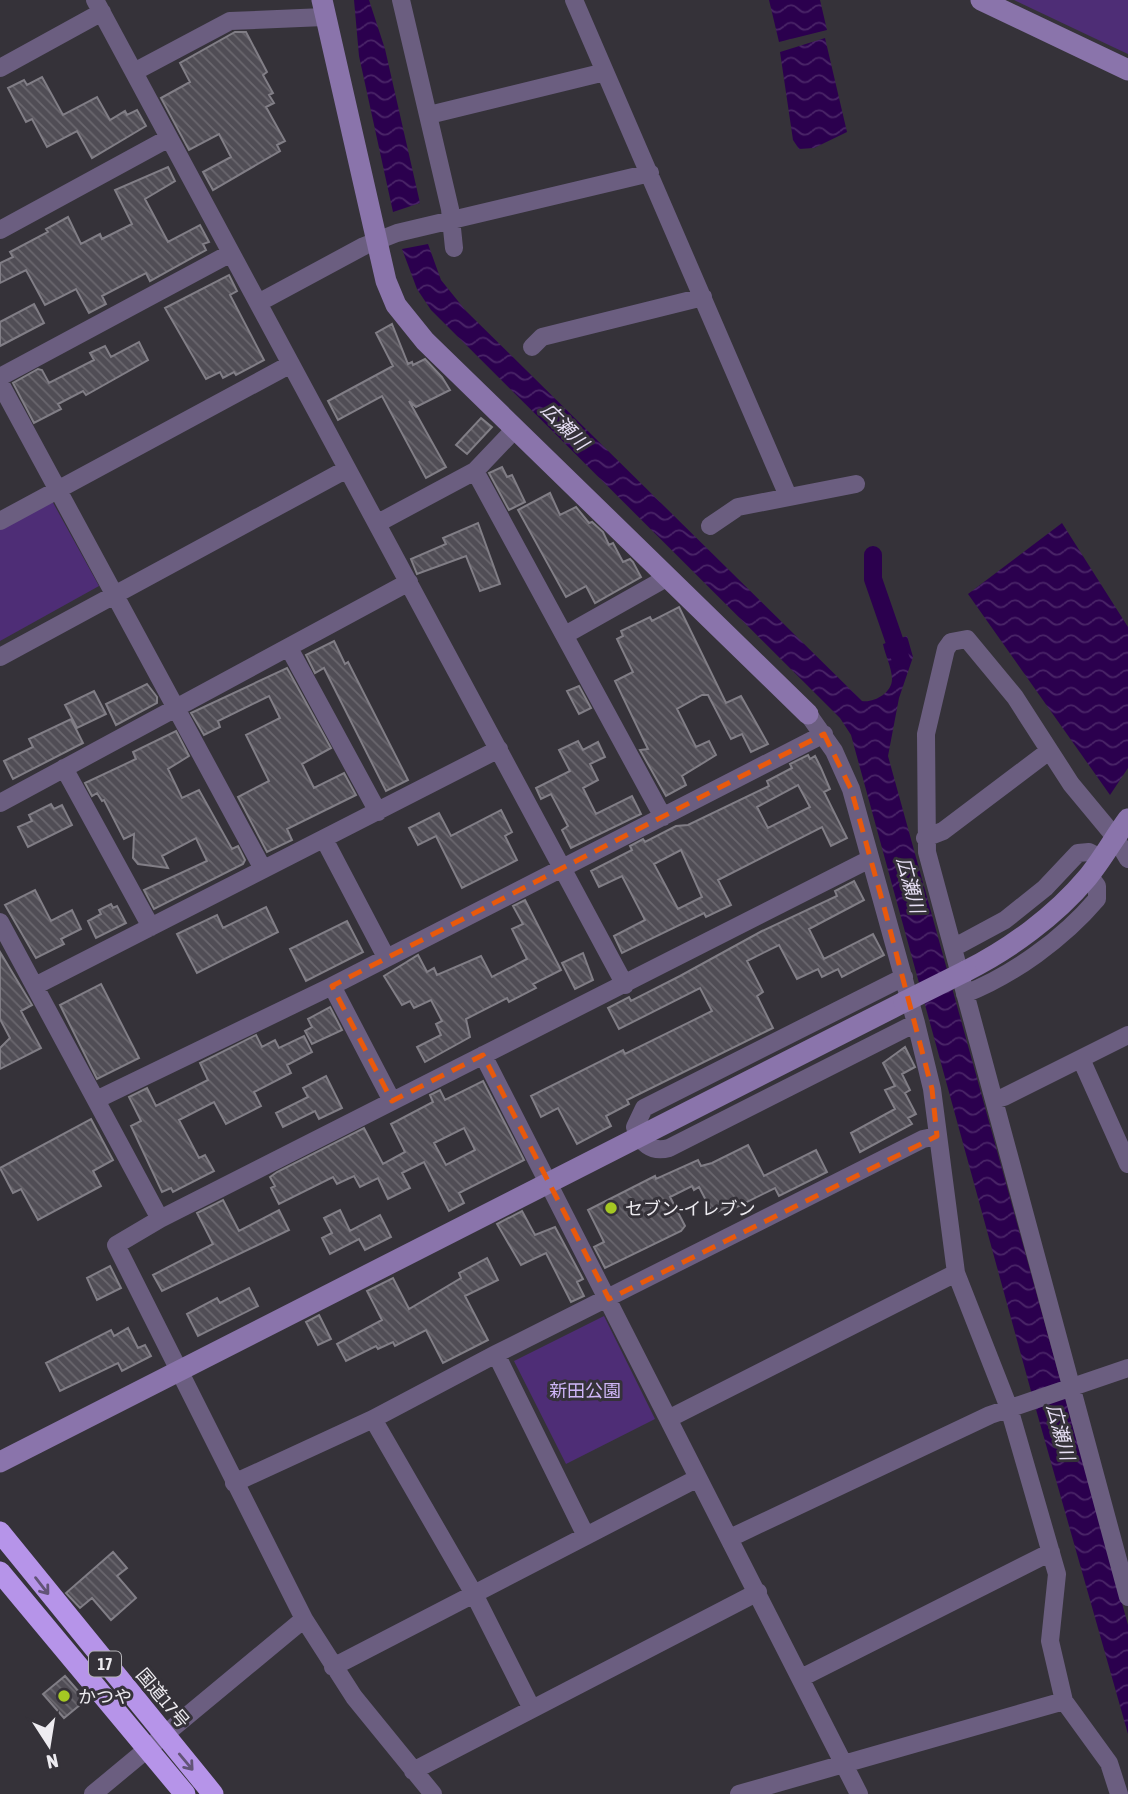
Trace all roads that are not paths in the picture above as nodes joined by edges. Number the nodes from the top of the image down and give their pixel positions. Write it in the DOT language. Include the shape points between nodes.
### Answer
graph roads {
  1 [pos="401,0"];
  2 [pos="574,0"];
  3 [pos="981,0"];
  4 [pos="99,6"];
  5 [pos="323,8"];
  6 [pos="0,68"];
  7 [pos="1128,70"];
  8 [pos="134,72"];
  9 [pos="606,72"];
  10 [pos="429,115"];
  11 [pos="169,138"];
  12 [pos="650,173"];
  13 [pos="451,222"];
  14 [pos="0,230"];
  15 [pos="376,241"];
  16 [pos="454,248"];
  17 [pos="231,253"];
  18 [pos="703,297"];
  19 [pos="258,303"];
  20 [pos="532,346"];
  21 [pos="291,363"];
  22 [pos="0,377"];
  23 [pos="0,383"];
  24 [pos="515,429"];
  25 [pos="347,469"];
  26 [pos="475,471"];
  27 [pos="856,484"];
  28 [pos="58,489"];
  29 [pos="788,496"];
  30 [pos="0,520"];
  31 [pos="378,523"];
  32 [pos="710,526"];
  33 [pos="668,577"];
  34 [pos="409,582"];
  35 [pos="114,595"];
  36 [pos="565,635"];
  37 [pos="289,648"];
  38 [pos="0,657"];
  39 [pos="176,708"];
  40 [pos="808,714"];
  41 [pos="824,734"];
  42 [pos="499,750"];
  43 [pos="1049,751"];
  44 [pos="64,768"];
  45 [pos="0,803"];
  46 [pos="377,812"];
  47 [pos="663,817"];
  48 [pos="1128,819"];
  49 [pos="1115,837"];
  50 [pos="925,838"];
  51 [pos="324,839"];
  52 [pos="870,859"];
  53 [pos="1128,859"];
  54 [pos="1095,866"];
  55 [pos="565,868"];
  56 [pos="263,869"];
  57 [pos="0,922"];
  58 [pos="151,927"];
  59 [pos="953,948"];
  60 [pos="386,957"];
  61 [pos="904,976"];
  62 [pos="625,985"];
  63 [pos="35,986"];
  64 [pos="332,986"];
  65 [pos="965,994"];
  66 [pos="916,1023"];
  67 [pos="1128,1035"];
  68 [pos="483,1055"];
  69 [pos="1081,1059"];
  70 [pos="96,1100"];
  71 [pos="994,1100"];
  72 [pos="392,1101"];
  73 [pos="937,1136"];
  74 [pos="638,1137"];
  75 [pos="1128,1164"];
  76 [pos="550,1183"];
  77 [pos="160,1219"];
  78 [pos="957,1273"];
  79 [pos="609,1300"];
  80 [pos="496,1353"];
  81 [pos="1128,1368"];
  82 [pos="178,1371"];
  83 [pos="1068,1389"];
  84 [pos="1009,1408"];
  85 [pos="670,1418"];
  86 [pos="373,1419"];
  87 [pos="0,1462"];
  88 [pos="698,1478"];
  89 [pos="234,1483"];
  90 [pos="0,1532"];
  91 [pos="586,1536"];
  92 [pos="730,1538"];
  93 [pos="1051,1552"];
  94 [pos="0,1572"];
  95 [pos="758,1592"];
  96 [pos="474,1594"];
  97 [pos="1128,1597"];
  98 [pos="304,1619"];
  99 [pos="333,1667"];
  100 [pos="801,1678"];
  101 [pos="1063,1701"];
  102 [pos="532,1709"];
  103 [pos="163,1735"];
  104 [pos="147,1749"];
  105 [pos="844,1764"];
  106 [pos="413,1771"];
  107 [pos="93,1794"];
  108 [pos="185,1794"];
  109 [pos="213,1794"];
  110 [pos="433,1794"];
  111 [pos="739,1794"];
  112 [pos="859,1794"];
  113 [pos="1119,1794"];
  1 -- 10 [label="street"];
  2 -- 9 [label="street"];
  3 -- 7 [label="street"];
  4 -- 6 [label="street"];
  4 -- 8 [label="street"];
  5 -- 8 [label="street" via="230,21"];
  5 -- 15 [label="street"];
  8 -- 11 [label="street"];
  9 -- 10 [label="street"];
  9 -- 12 [label="street"];
  10 -- 13 [label="street"];
  11 -- 14 [label="street"];
  11 -- 17 [label="street"];
  12 -- 13 [label="street"];
  12 -- 18 [label="street"];
  13 -- 15 [label="street"];
  13 -- 16 [label="street"];
  15 -- 19 [label="street"];
  15 -- 24 [label="street" via="390,295 408,323"];
  17 -- 19 [label="street"];
  17 -- 22 [label="street"];
  18 -- 20 [label="street" via="542,337"];
  18 -- 29 [label="street"];
  19 -- 21 [label="street"];
  21 -- 25 [label="street"];
  21 -- 28 [label="street"];
  23 -- 28 [label="street"];
  24 -- 26 [label="street"];
  24 -- 33 [label="street"];
  25 -- 31 [label="street"];
  25 -- 35 [label="street"];
  26 -- 31 [label="street"];
  26 -- 36 [label="street"];
  27 -- 29 [label="street"];
  28 -- 30 [label="street"];
  28 -- 35 [label="street"];
  29 -- 32 [label="street" via="738,507"];
  31 -- 34 [label="street"];
  33 -- 36 [label="street"];
  33 -- 40 [label="street"];
  34 -- 37 [label="street"];
  34 -- 42 [label="street"];
  35 -- 38 [label="street"];
  35 -- 39 [label="street"];
  36 -- 47 [label="street"];
  37 -- 39 [label="street"];
  37 -- 46 [label="street"];
  39 -- 44 [label="street"];
  39 -- 56 [label="street"];
  40 -- 41 [label="street"];
  41 -- 47 [label="street"];
  41 -- 52 [label="street" via="851,789"];
  42 -- 46 [label="street"];
  42 -- 55 [label="street"];
  43 -- 49 [label="street"];
  43 -- 50 [label="street" via="943,831"];
  43 -- 50 [label="street" via="1015,696 967,639 951,642 926,734"];
  44 -- 45 [label="street"];
  44 -- 58 [label="street"];
  46 -- 51 [label="street"];
  47 -- 55 [label="street"];
  48 -- 49 [label="street"];
  49 -- 53 [label="street"];
  49 -- 54 [label="street"];
  50 -- 59 [label="street"];
  51 -- 56 [label="street"];
  51 -- 60 [label="street"];
  52 -- 61 [label="street"];
  52 -- 62 [label="street"];
  54 -- 59 [label="street" via="1083,851 1005,920"];
  54 -- 65 [label="street" via="1098,895 1094,903 1037,953"];
  54 -- 74 [label="street, bridge" via="1021,937 966,971"];
  55 -- 60 [label="street"];
  55 -- 62 [label="street"];
  56 -- 58 [label="street"];
  57 -- 63 [label="street"];
  58 -- 63 [label="street"];
  59 -- 65 [label="street"];
  60 -- 64 [label="street"];
  61 -- 66 [label="street"];
  61 -- 74 [label="street" via="663,1098 640,1112 635,1127"];
  62 -- 68 [label="street"];
  63 -- 70 [label="street"];
  64 -- 70 [label="street"];
  64 -- 72 [label="street"];
  65 -- 71 [label="street"];
  66 -- 73 [label="street" via="932,1089"];
  66 -- 74 [label="street" via="660,1151"];
  67 -- 69 [label="street"];
  68 -- 72 [label="street"];
  68 -- 76 [label="street"];
  69 -- 71 [label="street"];
  69 -- 75 [label="street"];
  70 -- 77 [label="street"];
  71 -- 83 [label="street"];
  72 -- 77 [label="street"];
  73 -- 78 [label="street"];
  73 -- 79 [label="street" via="923,1139"];
  74 -- 76 [label="street"];
  76 -- 79 [label="street"];
  76 -- 82 [label="street"];
  77 -- 82 [label="street" via="116,1245"];
  78 -- 84 [label="street"];
  78 -- 85 [label="street"];
  79 -- 80 [label="street"];
  79 -- 85 [label="street"];
  80 -- 86 [label="street"];
  80 -- 91 [label="street"];
  81 -- 83 [label="street"];
  82 -- 87 [label="street"];
  82 -- 89 [label="street"];
  83 -- 84 [label="street"];
  83 -- 97 [label="street"];
  84 -- 92 [label="street"];
  84 -- 93 [label="street"];
  85 -- 88 [label="street"];
  86 -- 89 [label="street"];
  86 -- 96 [label="street"];
  88 -- 91 [label="street"];
  88 -- 92 [label="street"];
  89 -- 98 [label="street"];
  90 -- 103 [label="highway, 国道17号 / 17, one-way"];
  91 -- 96 [label="street"];
  92 -- 95 [label="street"];
  93 -- 100 [label="street"];
  93 -- 101 [label="street" via="1057,1581 1050,1641"];
  94 -- 104 [label="highway, 17"];
  95 -- 100 [label="street"];
  95 -- 102 [label="street"];
  96 -- 99 [label="street"];
  96 -- 102 [label="street"];
  98 -- 99 [label="street"];
  98 -- 103 [label="street"];
  99 -- 106 [label="street"];
  100 -- 105 [label="street"];
  101 -- 105 [label="street"];
  101 -- 113 [label="street" via="1109,1763"];
  102 -- 106 [label="street"];
  103 -- 104 [label="street"];
  103 -- 109 [label="highway, 国道17号 / 17, one-way"];
  104 -- 107 [label="street"];
  104 -- 108 [label="highway, 17"];
  105 -- 111 [label="street"];
  105 -- 112 [label="street"];
  106 -- 110 [label="street"];
}
